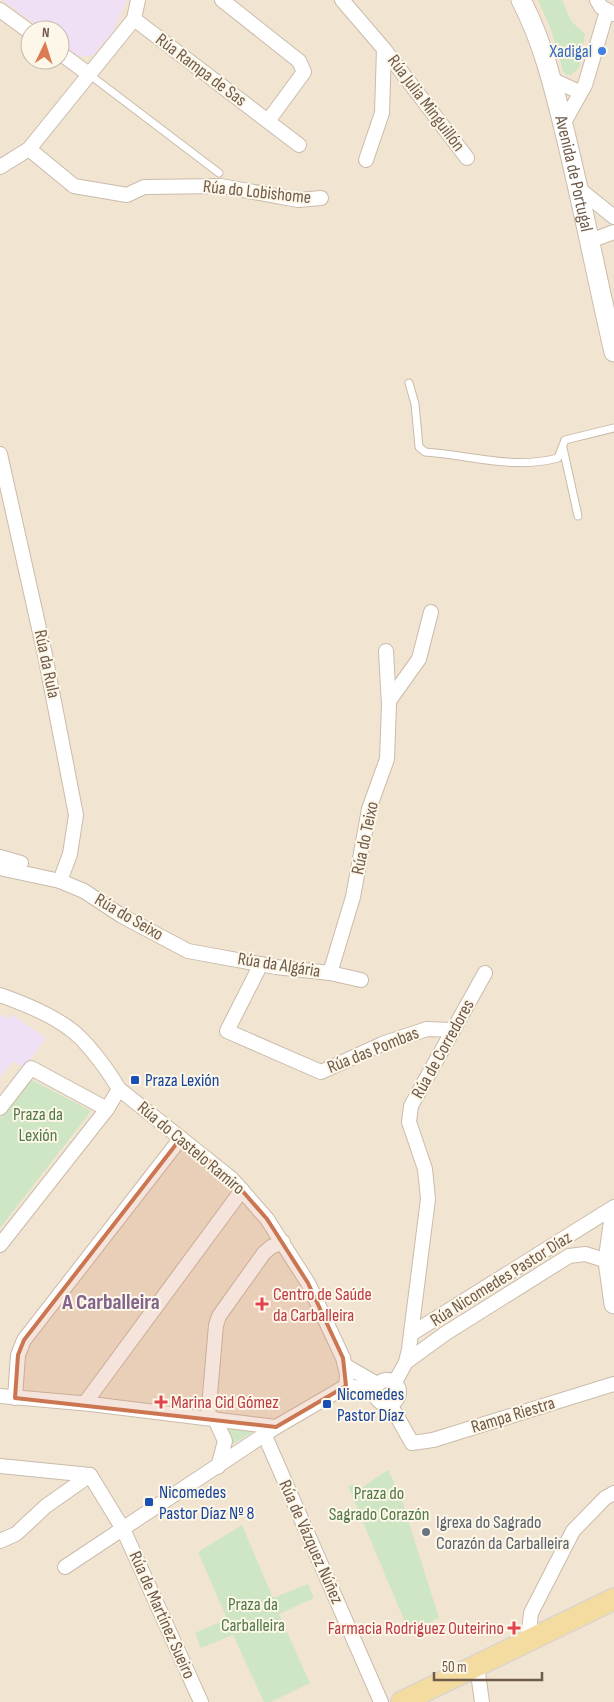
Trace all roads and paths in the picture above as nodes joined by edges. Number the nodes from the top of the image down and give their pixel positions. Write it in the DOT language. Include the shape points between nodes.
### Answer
graph roads {
  1 [pos="138,0"];
  2 [pos="222,0"];
  3 [pos="342,0"];
  4 [pos="521,0"];
  5 [pos="597,0"];
  6 [pos="0,10"];
  7 [pos="611,13"];
  8 [pos="134,20"];
  9 [pos="20,25"];
  10 [pos="384,49"];
  11 [pos="70,60"];
  12 [pos="90,75"];
  13 [pos="551,80"];
  14 [pos="580,88"];
  15 [pos="557,101"];
  16 [pos="268,121"];
  17 [pos="563,124"];
  18 [pos="299,145"];
  19 [pos="30,149"];
  20 [pos="467,158"];
  21 [pos="366,160"];
  22 [pos="0,167"];
  23 [pos="219,173"];
  24 [pos="579,189"];
  25 [pos="320,198"];
  26 [pos="585,215"];
  27 [pos="614,218"];
  28 [pos="614,232"];
  29 [pos="590,241"];
  30 [pos="614,352"];
  31 [pos="409,383"];
  32 [pos="614,428"];
  33 [pos="563,448"];
  34 [pos="0,454"];
  35 [pos="578,516"];
  36 [pos="431,612"];
  37 [pos="386,651"];
  38 [pos="389,701"];
  39 [pos="2,861"];
  40 [pos="62,878"];
  41 [pos="198,952"];
  42 [pos="261,964"];
  43 [pos="330,973"];
  44 [pos="485,973"];
  45 [pos="361,980"];
  46 [pos="0,994"];
  47 [pos="453,1030"];
  48 [pos="119,1089"];
  49 [pos="0,1108"];
  50 [pos="107,1109"];
  51 [pos="181,1138"];
  52 [pos="242,1190"];
  53 [pos="614,1218"];
  54 [pos="283,1242"];
  55 [pos="0,1245"];
  56 [pos="608,1261"];
  57 [pos="614,1304"];
  58 [pos="411,1334"];
  59 [pos="406,1362"];
  60 [pos="346,1366"];
  61 [pos="395,1382"];
  62 [pos="614,1384"];
  63 [pos="346,1386"];
  64 [pos="376,1387"];
  65 [pos="0,1396"];
  66 [pos="15,1398"];
  67 [pos="85,1404"];
  68 [pos="390,1404"];
  69 [pos="212,1418"];
  70 [pos="276,1427"];
  71 [pos="265,1436"];
  72 [pos="0,1466"];
  73 [pos="218,1467"];
  74 [pos="90,1475"];
  75 [pos="614,1493"];
  76 [pos="123,1529"];
  77 [pos="0,1541"];
  78 [pos="65,1567"];
  79 [pos="614,1599"];
  80 [pos="528,1641"];
  81 [pos="477,1666"];
  82 [pos="484,1701"];
  83 [pos="201,1702"];
  84 [pos="382,1702"];
  85 [pos="402,1702"];
  1 -- 8 [label="street"];
  2 -- 16 [label="street" via="299,61 304,72"];
  3 -- 10 [label="street, Rúa Julia Minguillón"];
  4 -- 13 [label="street, Avenida de Portugal" via="540,42"];
  5 -- 7 [label="street"];
  6 -- 9 [label="street"];
  7 -- 14 [label="street"];
  8 -- 12 [label="street"];
  8 -- 16 [label="street, Rúa Rampa de Sas"];
  10 -- 20 [label="street, Rúa Julia Minguillón"];
  10 -- 21 [label="street, Rúa Julia Minguillón" via="382,114"];
  11 -- 12 [label="street"];
  12 -- 19 [label="street"];
  12 -- 23 [label="lane"];
  13 -- 14 [label="street"];
  13 -- 15 [label="street, Avenida de Portugal"];
  14 -- 15 [label="street"];
  14 -- 17 [label="street"];
  15 -- 17 [label="street, Avenida de Portugal"];
  16 -- 18 [label="street, Rúa Rampa de Sas"];
  17 -- 24 [label="street, Avenida de Portugal"];
  19 -- 22 [label="street"];
  19 -- 25 [label="street, Rúa do Lobishome" via="74,186 127,195 144,187 221,186 298,200"];
  24 -- 26 [label="street, Avenida de Portugal"];
  24 -- 27 [label="street"];
  26 -- 27 [label="street"];
  26 -- 29 [label="street, Avenida de Portugal"];
  28 -- 29 [label="street"];
  29 -- 30 [label="street, Avenida de Portugal"];
  31 -- 33 [label="lane" via="415,404 419,447 425,452 482,461 539,463 558,458"];
  32 -- 33 [label="lane" via="565,440"];
  33 -- 35 [label="lane"];
  34 -- 40 [label="street, Rúa da Rula" via="45,655 76,815 70,854"];
  36 -- 38 [label="street" via="420,659"];
  37 -- 38 [label="street, Rúa do Teixo"];
  38 -- 43 [label="street, Rúa do Teixo" via="387,759 369,809 353,897"];
  39 -- 40 [label="street, Rúa do Seixo"];
  40 -- 41 [label="street, Rúa do Seixo" via="122,916"];
  41 -- 42 [label="street, Rúa da Algária"];
  42 -- 43 [label="street, Rúa da Algária"];
  42 -- 47 [label="street, Rúa das Pombas" via="227,1031 321,1072 382,1044 427,1029"];
  43 -- 45 [label="street, Rúa da Algária"];
  44 -- 47 [label="street, Rúa de Corredores"];
  46 -- 48 [label="street, Rúa do Castelo Ramiro" via="71,1029 109,1072"];
  47 -- 58 [label="street, Rúa de Corredores" via="410,1114 413,1135 425,1169 428,1199"];
  48 -- 50 [label="street"];
  48 -- 51 [label="street, Rúa do Castelo Ramiro"];
  49 -- 50 [label="street" via="31,1068"];
  50 -- 55 [label="street"];
  51 -- 52 [label="street, Rúa do Castelo Ramiro"];
  51 -- 66 [label="street" via="24,1340 18,1355"];
  52 -- 54 [label="street, Rúa do Castelo Ramiro" via="268,1218"];
  52 -- 67 [label="street"];
  53 -- 56 [label="street"];
  53 -- 58 [label="street, Rúa Nicomedes Pastor Díaz"];
  54 -- 60 [label="street, Rúa do Castelo Ramiro" via="308,1283"];
  54 -- 69 [label="street" via="264,1253 219,1316"];
  56 -- 57 [label="street"];
  56 -- 59 [label="street, Rúa Nicomedes Pastor Díaz" via="586,1254 569,1256 446,1333"];
  58 -- 59 [label="street, Rúa Nicomedes Pastor Díaz"];
  59 -- 61 [label="street, Rúa Nicomedes Pastor Díaz"];
  60 -- 63 [label="street"];
  60 -- 64 [label="street"];
  61 -- 64 [label="street" via="388,1379"];
  61 -- 68 [label="street, Rúa Nicomedes Pastor Díaz" via="400,1392 397,1400"];
  62 -- 68 [label="street, Rampa Riestra" via="433,1440 412,1443"];
  63 -- 64 [label="street"];
  63 -- 70 [label="street"];
  64 -- 68 [label="street" via="379,1401"];
  65 -- 66 [label="street"];
  66 -- 67 [label="street"];
  67 -- 69 [label="street"];
  69 -- 70 [label="street"];
  69 -- 73 [label="street" via="225,1441"];
  70 -- 71 [label="street"];
  71 -- 73 [label="street"];
  71 -- 84 [label="street, Rúa de Vázquez Núñez"];
  72 -- 74 [label="street"];
  73 -- 76 [label="street"];
  74 -- 76 [label="street, Rúa de Martínez Sueiro"];
  74 -- 77 [label="street" via="46,1506 16,1534"];
  75 -- 80 [label="street" via="605,1498 573,1532 531,1613"];
  76 -- 78 [label="street"];
  76 -- 83 [label="street, Rúa de Martínez Sueiro"];
  79 -- 80 [label="main road"];
  80 -- 81 [label="main road"];
  81 -- 82 [label="street"];
  81 -- 85 [label="main road"];
}
